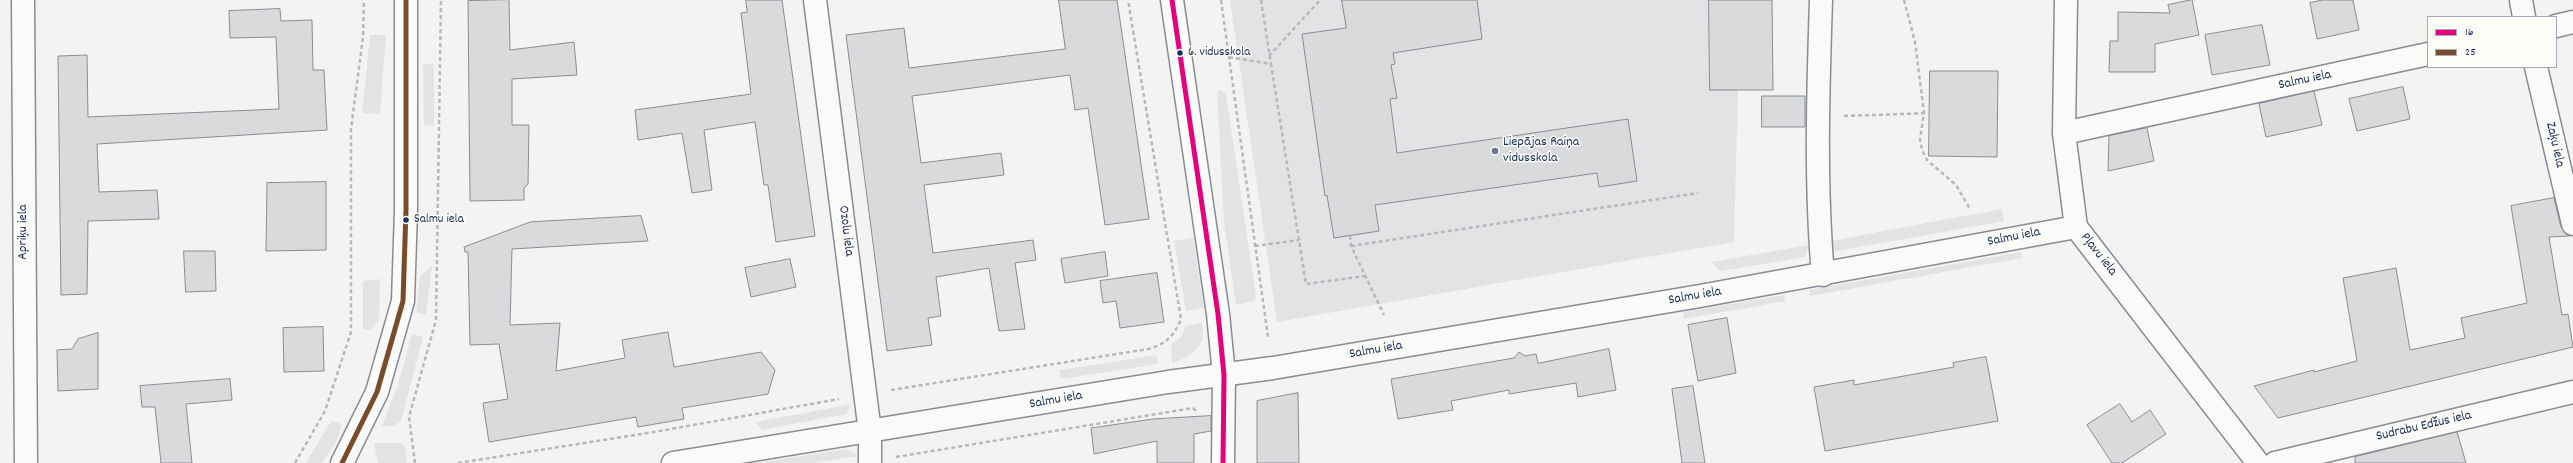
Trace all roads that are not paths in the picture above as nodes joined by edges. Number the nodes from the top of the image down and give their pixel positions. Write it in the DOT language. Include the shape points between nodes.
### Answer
graph roads {
  1 [pos="23,0"];
  2 [pos="406,0"];
  3 [pos="815,0"];
  4 [pos="1172,0"];
  5 [pos="1821,0"];
  6 [pos="2066,0"];
  7 [pos="2521,0"];
  8 [pos="2524,16"];
  9 [pos="2573,22"];
  10 [pos="2557,26"];
  11 [pos="2427,54"];
  12 [pos="2536,68"];
  13 [pos="2064,133"];
  14 [pos="2573,224"];
  15 [pos="2076,226"];
  16 [pos="1823,274"];
  17 [pos="1224,375"];
  18 [pos="2573,392"];
  19 [pos="870,432"];
  20 [pos="870,462"];
  21 [pos="26,463"];
  22 [pos="342,463"];
  23 [pos="673,463"];
  24 [pos="1223,463"];
  25 [pos="2258,463"];
  26 [pos="2275,463"];
  1 -- 21 [label="main road, Apriķu iela"];
  2 -- 22 [label="main road" via="406,210 403,301 377,392"];
  3 -- 19 [label="main road, Ozolu iela"];
  4 -- 17 [label="main road" via="1218,314"];
  5 -- 16 [label="main road" via="1818,116 1819,236"];
  6 -- 13 [label="main road, Pļavu iela"];
  7 -- 8 [label="main road"];
  9 -- 10 [label="main road"];
  11 -- 13 [label="main road, Salmu iela"];
  12 -- 14 [label="main road, Zaķu iela"];
  13 -- 15 [label="main road, Pļavu iela"];
  15 -- 16 [label="main road, Salmu iela"];
  15 -- 25 [label="main road, Pļavu iela"];
  16 -- 17 [label="main road, Salmu iela"];
  17 -- 19 [label="main road, Salmu iela"];
  17 -- 24 [label="main road"];
  18 -- 26 [label="main road, Sudrabu Edžus iela"];
  19 -- 20 [label="main road, Ozolu iela"];
  19 -- 23 [label="main road, Salmu iela"];
}
